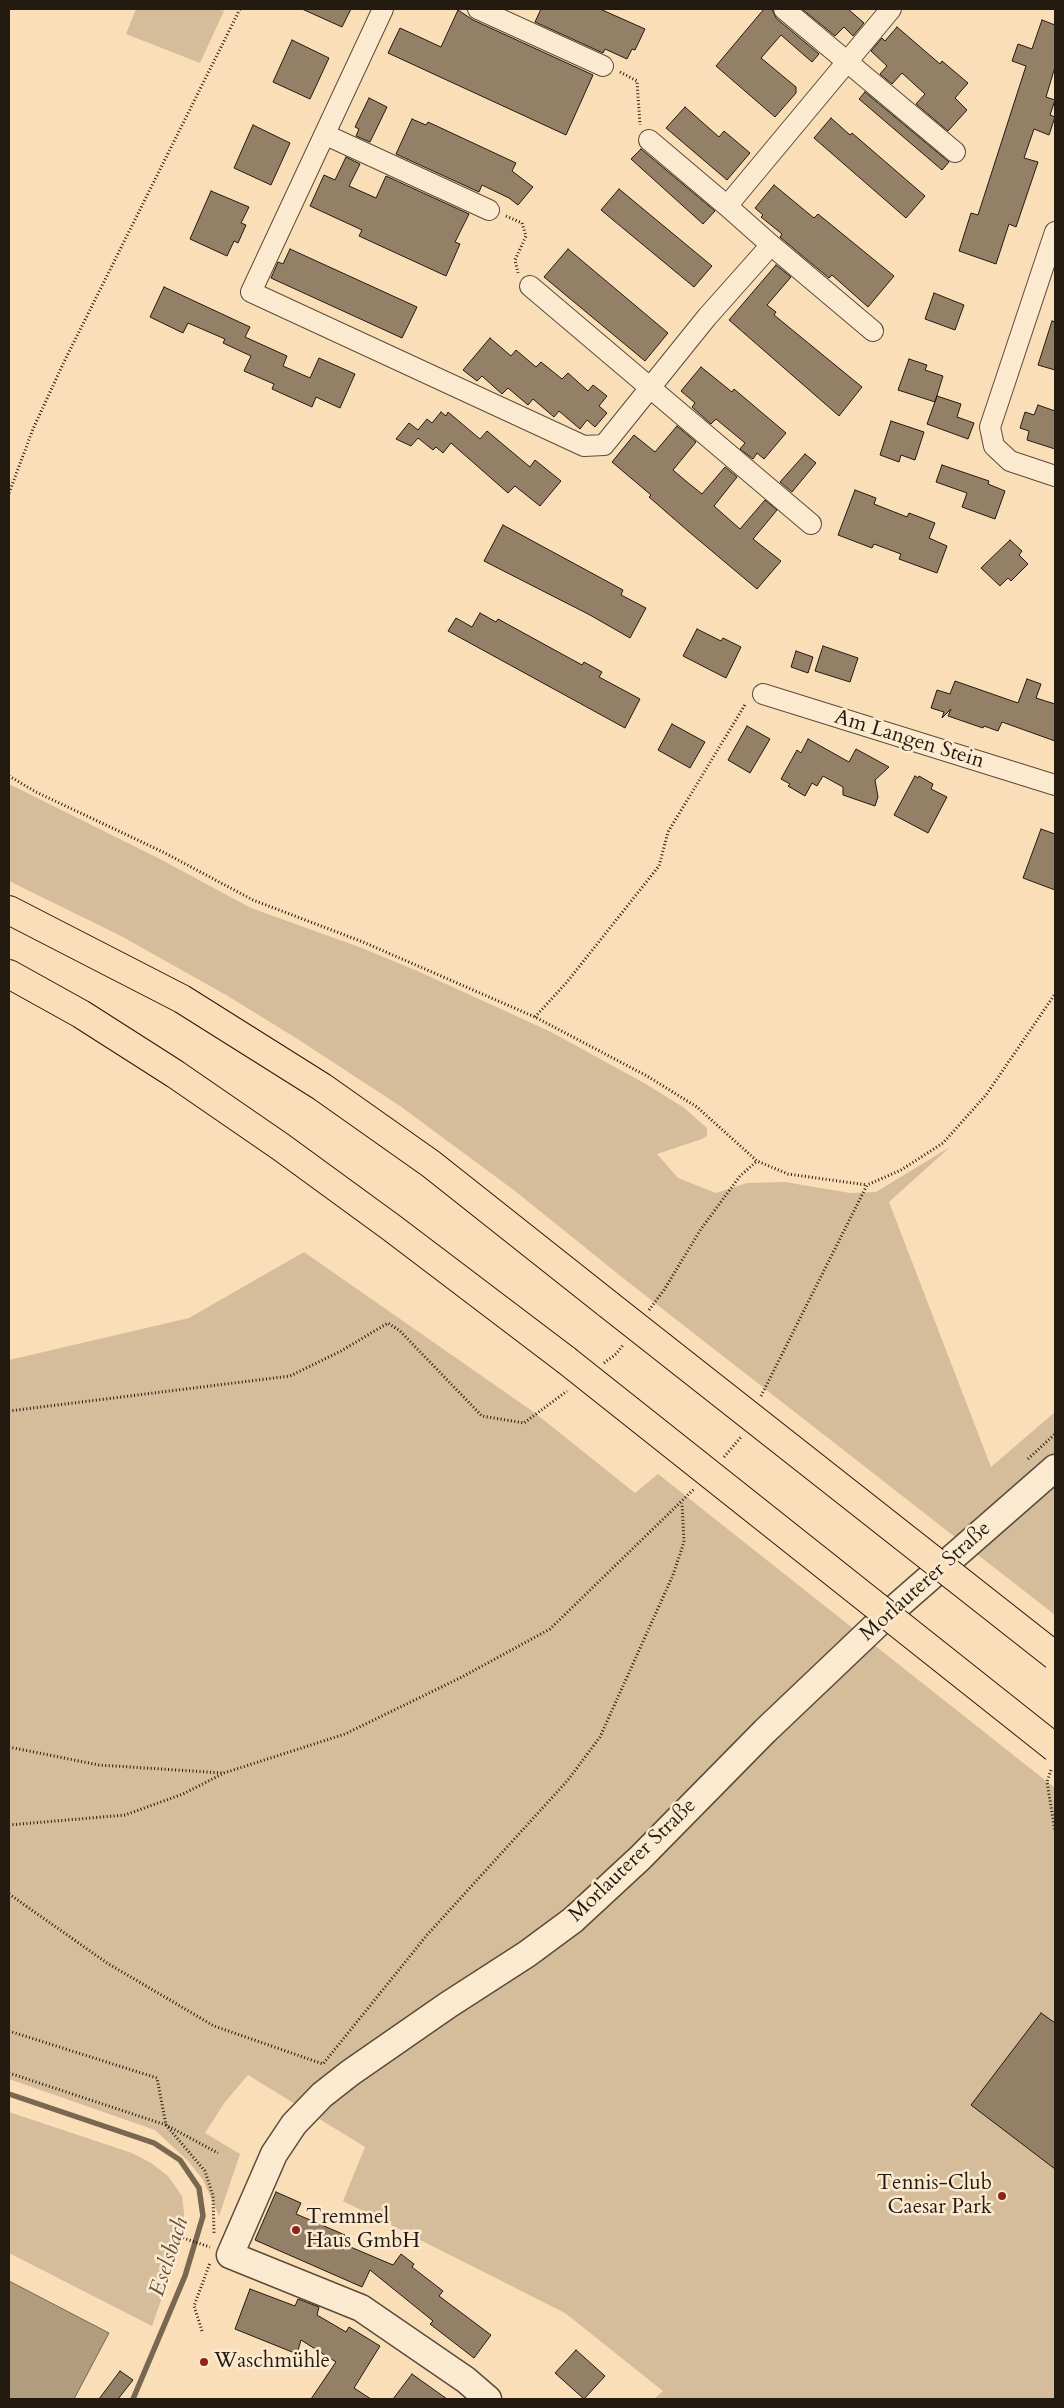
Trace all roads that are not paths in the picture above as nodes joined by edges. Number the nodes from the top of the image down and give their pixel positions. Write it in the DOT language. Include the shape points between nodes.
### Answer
graph roads {
  1 [pos="383,9"];
  2 [pos="478,9"];
  3 [pos="784,9"];
  4 [pos="891,9"];
  5 [pos="847,62"];
  6 [pos="603,66"];
  7 [pos="326,135"];
  8 [pos="649,140"];
  9 [pos="955,152"];
  10 [pos="727,206"];
  11 [pos="489,210"];
  12 [pos="1055,232"];
  13 [pos="772,245"];
  14 [pos="530,286"];
  15 [pos="873,331"];
  16 [pos="650,388"];
  17 [pos="1055,476"];
  18 [pos="811,524"];
  19 [pos="763,694"];
  20 [pos="1055,785"];
  21 [pos="9,910"];
  22 [pos="9,974"];
  23 [pos="1055,1468"];
  24 [pos="1055,1656"];
  25 [pos="1054,1756"];
  26 [pos="488,2399"];
  1 -- 7 [label="street"];
  2 -- 6 [label="street"];
  3 -- 5 [label="street"];
  4 -- 5 [label="street"];
  5 -- 9 [label="street"];
  5 -- 10 [label="street"];
  7 -- 11 [label="street"];
  7 -- 16 [label="street" via="251,292 584,446 604,445"];
  8 -- 10 [label="street"];
  10 -- 13 [label="street"];
  12 -- 17 [label="street" via="990,427 994,446 1010,461"];
  13 -- 15 [label="street"];
  13 -- 16 [label="street" via="707,317"];
  14 -- 16 [label="street"];
  16 -- 18 [label="street"];
  19 -- 20 [label="street, Am Langen Stein"];
  21 -- 24 [label="highway, bridge" via="182,999 322,1087 431,1164"];
  22 -- 25 [label="highway, bridge" via="97,1024 175,1074 392,1228 566,1360"];
  23 -- 26 [label="street, Morlauterer Straße" via="887,1615 573,1920 528,1954 350,2073 322,2095 294,2124 274,2154 219,2251 361,2308 466,2380"];
}
